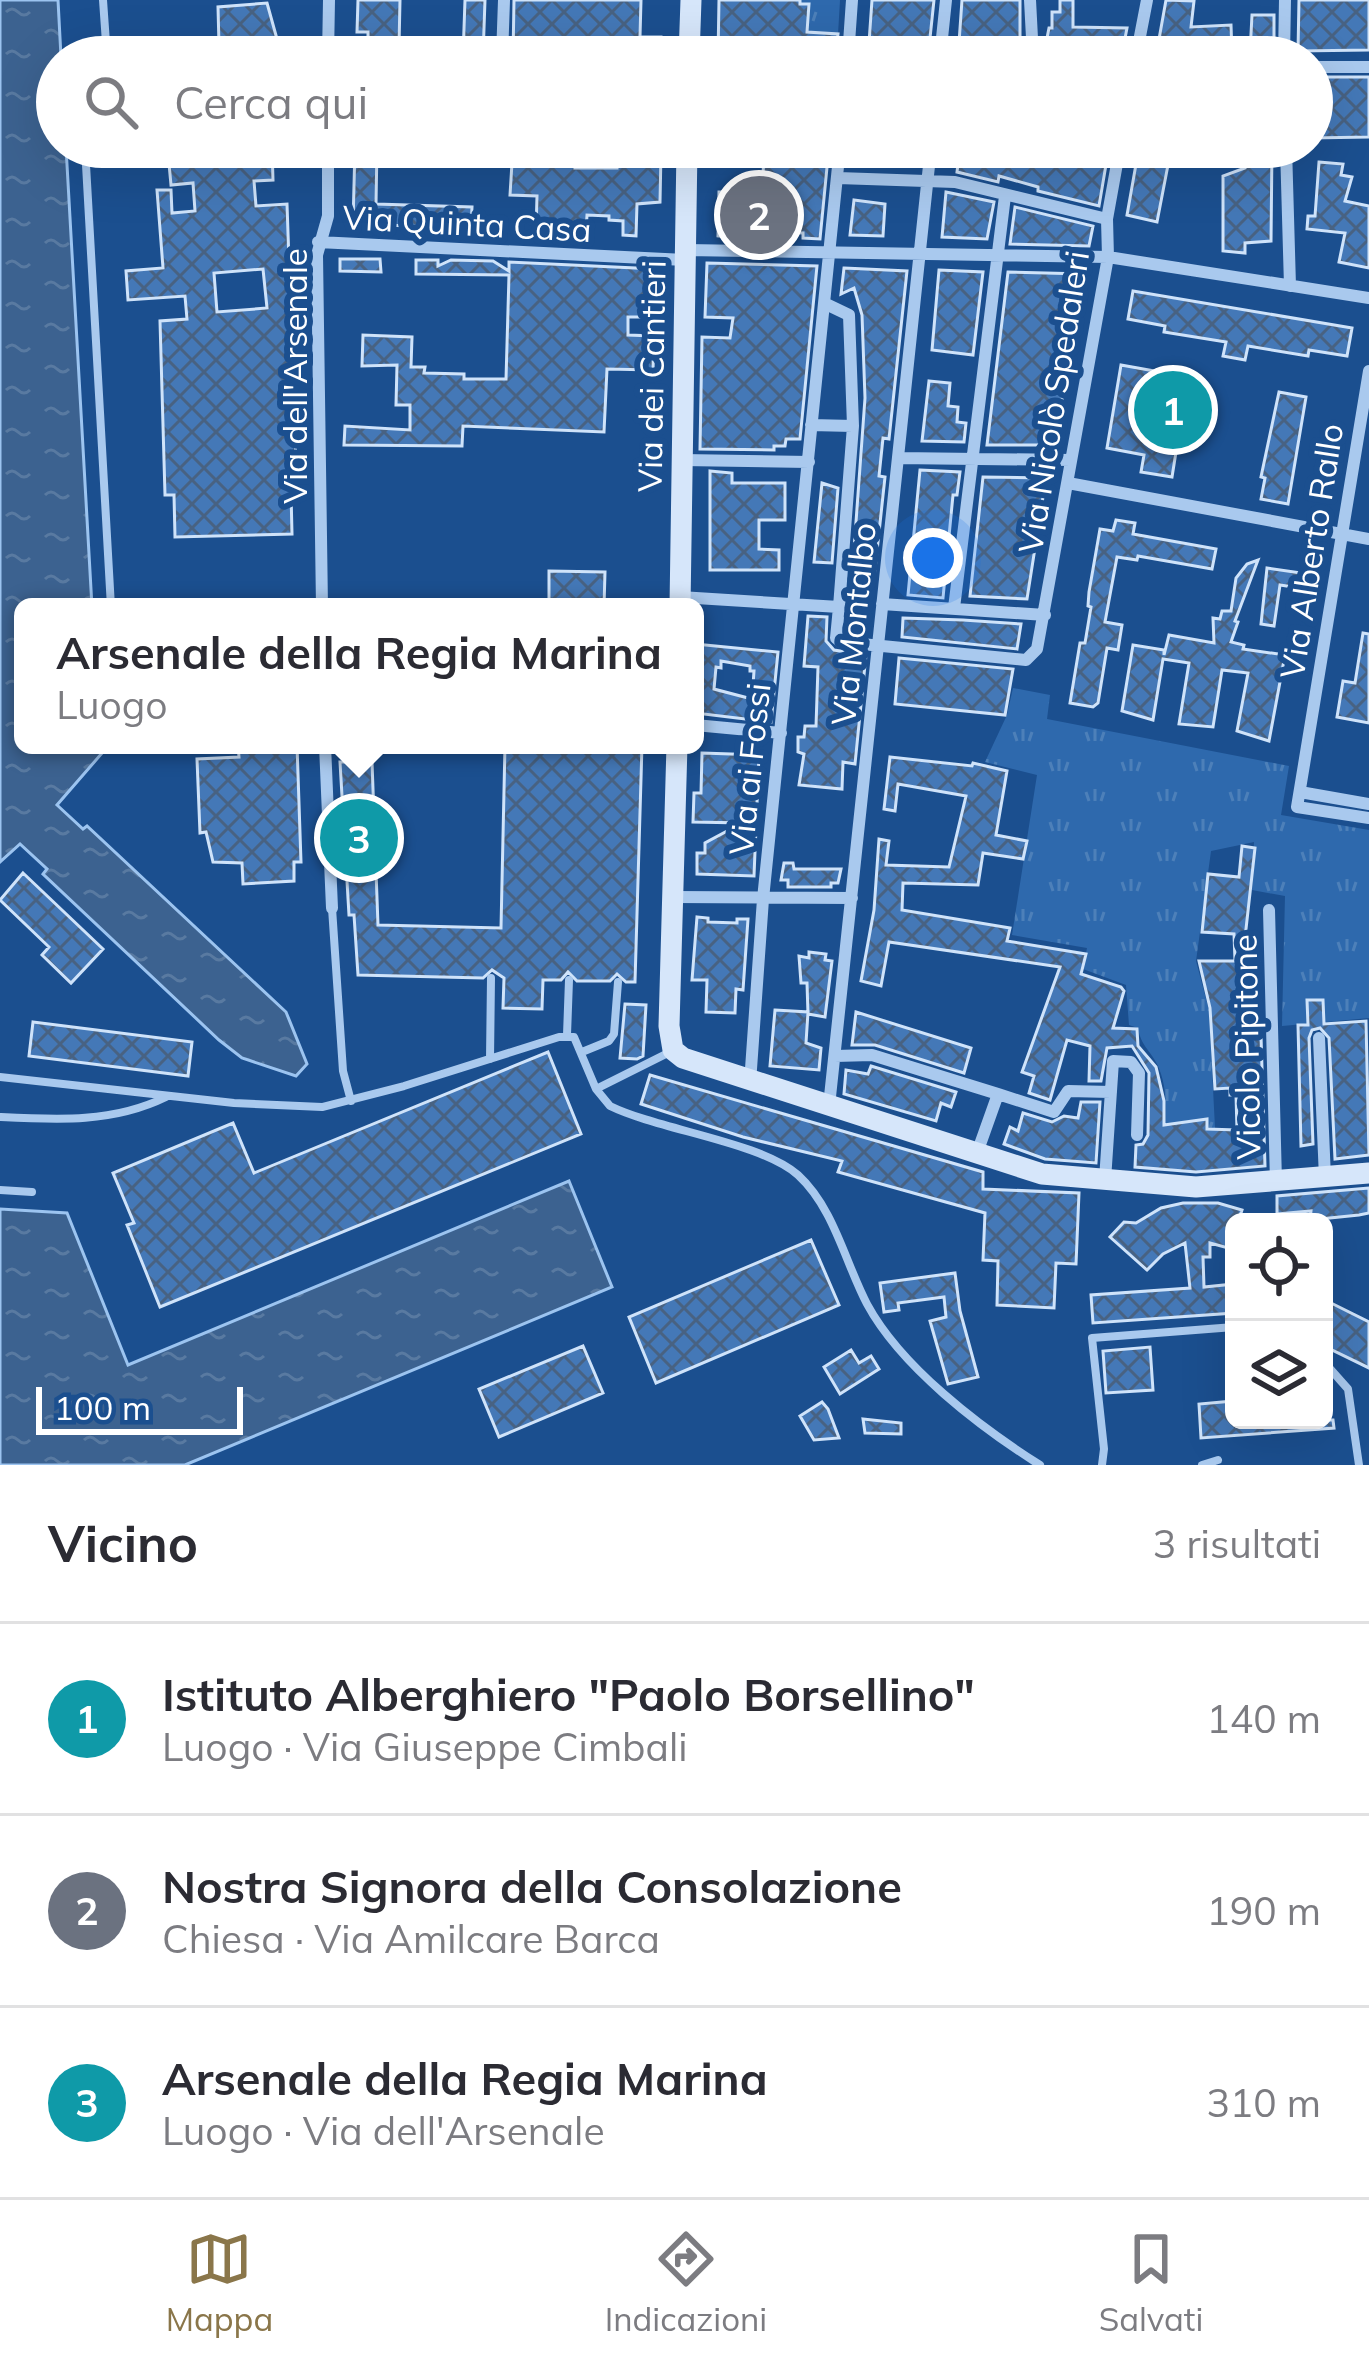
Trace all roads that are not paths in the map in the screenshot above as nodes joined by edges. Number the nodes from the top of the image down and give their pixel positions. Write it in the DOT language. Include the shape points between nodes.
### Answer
graph roads {
  1 [pos="103,0"];
  2 [pos="329,0"];
  3 [pos="503,0"];
  4 [pos="852,0"];
  5 [pos="946,0"];
  6 [pos="1030,0"];
  7 [pos="1148,0"];
  8 [pos="1285,0"];
  9 [pos="687,2"];
  10 [pos="106,36"];
  11 [pos="328,36"];
  12 [pos="502,36"];
  13 [pos="688,36"];
  14 [pos="849,36"];
  15 [pos="942,36"];
  16 [pos="1032,36"];
  17 [pos="1140,36"];
  18 [pos="1285,36"];
  19 [pos="1369,67"];
  20 [pos="1333,68"];
  21 [pos="86,168"];
  22 [pos="328,168"];
  23 [pos="687,168"];
  24 [pos="839,168"];
  25 [pos="928,168"];
  26 [pos="1116,168"];
  27 [pos="1287,168"];
  28 [pos="838,178"];
  29 [pos="927,179"];
  30 [pos="1005,196"];
  31 [pos="1107,219"];
  32 [pos="318,242"];
  33 [pos="832,253"];
  34 [pos="686,255"];
  35 [pos="919,256"];
  36 [pos="998,256"];
  37 [pos="1108,257"];
  38 [pos="1290,286"];
  39 [pos="1369,298"];
  40 [pos="826,304"];
  41 [pos="1369,371"];
  42 [pos="811,425"];
  43 [pos="854,426"];
  44 [pos="898,458"];
  45 [pos="682,460"];
  46 [pos="973,460"];
  47 [pos="1071,460"];
  48 [pos="808,462"];
  49 [pos="1068,483"];
  50 [pos="1341,535"];
  51 [pos="1369,539"];
  52 [pos="110,598"];
  53 [pos="322,598"];
  54 [pos="680,598"];
  55 [pos="704,602"];
  56 [pos="793,603"];
  57 [pos="882,604"];
  58 [pos="839,607"];
  59 [pos="954,608"];
  60 [pos="1045,615"];
  61 [pos="878,647"];
  62 [pos="704,725"];
  63 [pos="781,733"];
  64 [pos="325,754"];
  65 [pos="677,754"];
  66 [pos="1300,793"];
  67 [pos="1369,804"];
  68 [pos="1369,818"];
  69 [pos="673,897"];
  70 [pos="852,898"];
  71 [pos="763,899"];
  72 [pos="332,908"];
  73 [pos="1269,910"];
  74 [pos="490,978"];
  75 [pos="569,980"];
  76 [pos="618,982"];
  77 [pos="567,1035"];
  78 [pos="1319,1038"];
  79 [pos="673,1050"];
  80 [pos="583,1052"];
  81 [pos="835,1056"];
  82 [pos="490,1059"];
  83 [pos="0,1077"];
  84 [pos="750,1083"];
  85 [pos="596,1089"];
  86 [pos="1111,1092"];
  87 [pos="998,1094"];
  88 [pos="167,1097"];
  89 [pos="351,1102"];
  90 [pos="829,1107"];
  91 [pos="0,1117"];
  92 [pos="1137,1136"];
  93 [pos="977,1153"];
  94 [pos="1369,1173"];
  95 [pos="1324,1178"];
  96 [pos="1105,1182"];
  97 [pos="1276,1183"];
  98 [pos="0,1190"];
  99 [pos="32,1192"];
  100 [pos="1225,1328"];
  101 [pos="1333,1372"];
  102 [pos="1218,1460"];
  103 [pos="1040,1465"];
  104 [pos="1102,1465"];
  105 [pos="1202,1465"];
  106 [pos="1359,1465"];
  1 -- 10 [label="lane"];
  2 -- 11 [label="street"];
  3 -- 12 [label="street"];
  4 -- 14 [label="street"];
  5 -- 15 [label="street"];
  6 -- 16 [label="street"];
  7 -- 17 [label="street"];
  8 -- 18 [label="street"];
  9 -- 13 [label="main road"];
  19 -- 20 [label="street"];
  21 -- 52 [label="lane"];
  22 -- 32 [label="street, Via dell'Arsenale" via="328,216"];
  23 -- 34 [label="main road, Via dei Cantieri"];
  24 -- 28 [label="street, Via ai Fossi"];
  25 -- 29 [label="street, Via Montalbo"];
  26 -- 31 [label="street, Via Nicolò Spedaleri"];
  27 -- 38 [label="street"];
  28 -- 29 [label="street"];
  28 -- 33 [label="street, Via ai Fossi"];
  29 -- 30 [label="street"];
  29 -- 35 [label="street, Via Montalbo"];
  30 -- 31 [label="street"];
  30 -- 36 [label="street"];
  31 -- 37 [label="street, Via Nicolò Spedaleri"];
  32 -- 34 [label="street, Via Quinta Casa"];
  32 -- 53 [label="street, Via dell'Arsenale"];
  33 -- 34 [label="street, Via Quinta Casa"];
  33 -- 35 [label="street, Via Quinta Casa"];
  33 -- 40 [label="street, Via ai Fossi"];
  34 -- 45 [label="main road, Via dei Cantieri"];
  35 -- 36 [label="street, Via Quinta Casa"];
  35 -- 44 [label="street, Via Montalbo"];
  36 -- 37 [label="street, Via Quinta Casa"];
  36 -- 46 [label="street"];
  37 -- 38 [label="street, Via Quinta Casa"];
  37 -- 47 [label="street, Via Nicolò Spedaleri"];
  38 -- 39 [label="street, Via Quinta Casa"];
  40 -- 42 [label="street, Via ai Fossi"];
  40 -- 43 [label="street" via="849,315"];
  41 -- 50 [label="street, Via Alberto Rallo"];
  42 -- 43 [label="street"];
  42 -- 48 [label="street, Via ai Fossi"];
  43 -- 58 [label="street"];
  44 -- 46 [label="street"];
  44 -- 57 [label="street, Via Montalbo"];
  45 -- 48 [label="street"];
  45 -- 54 [label="main road, Via dei Cantieri"];
  46 -- 47 [label="street"];
  46 -- 59 [label="street"];
  47 -- 49 [label="street, Via Nicolò Spedaleri"];
  48 -- 56 [label="street, Via ai Fossi"];
  49 -- 50 [label="street"];
  49 -- 60 [label="street, Via Nicolò Spedaleri"];
  50 -- 51 [label="street"];
  50 -- 66 [label="street, Via Alberto Rallo"];
  55 -- 56 [label="street"];
  56 -- 58 [label="street"];
  56 -- 63 [label="street, Via ai Fossi"];
  57 -- 59 [label="street"];
  57 -- 61 [label="street, Via Montalbo"];
  58 -- 61 [label="street" via="836,638"];
  59 -- 60 [label="street"];
  60 -- 61 [label="street, Via Nicolò Spedaleri" via="1026,660"];
  61 -- 70 [label="street, Via Montalbo"];
  62 -- 63 [label="street"];
  63 -- 71 [label="street, Via ai Fossi"];
  64 -- 72 [label="street"];
  65 -- 69 [label="main road"];
  66 -- 67 [label="street"];
  66 -- 68 [label="street" via="1297,807"];
  69 -- 71 [label="street"];
  69 -- 79 [label="main road"];
  70 -- 71 [label="street"];
  70 -- 81 [label="street, Via Montalbo"];
  71 -- 84 [label="street, Via ai Fossi"];
  72 -- 89 [label="lane"];
  73 -- 97 [label="street, Vicolo Pipitone"];
  74 -- 82 [label="lane"];
  75 -- 77 [label="lane"];
  76 -- 80 [label="lane" via="614,1034"];
  77 -- 80 [label="lane"];
  77 -- 82 [label="lane"];
  78 -- 95 [label="street"];
  79 -- 84 [label="main road"];
  79 -- 85 [label="lane"];
  80 -- 85 [label="lane"];
  81 -- 87 [label="street" via="872,1055"];
  81 -- 90 [label="street, Via Montalbo"];
  82 -- 89 [label="lane"];
  83 -- 88 [label="lane"];
  84 -- 90 [label="main road"];
  85 -- 103 [label="lane" via="619,1110 797,1174 879,1322 947,1395"];
  86 -- 87 [label="street" via="1068,1091 1054,1112"];
  86 -- 92 [label="street" via="1113,1061 1131,1061 1139,1073"];
  86 -- 96 [label="street"];
  87 -- 93 [label="street"];
  88 -- 89 [label="lane" via="272,1106"];
  88 -- 91 [label="lane" via="86,1119"];
  90 -- 93 [label="main road"];
  93 -- 96 [label="main road" via="1042,1174"];
  94 -- 95 [label="main road"];
  95 -- 97 [label="main road"];
  96 -- 97 [label="main road"];
  98 -- 99 [label="lane"];
  100 -- 104 [label="lane" via="1092,1338"];
  101 -- 106 [label="lane" via="1348,1389"];
  102 -- 105 [label="lane"];
}
